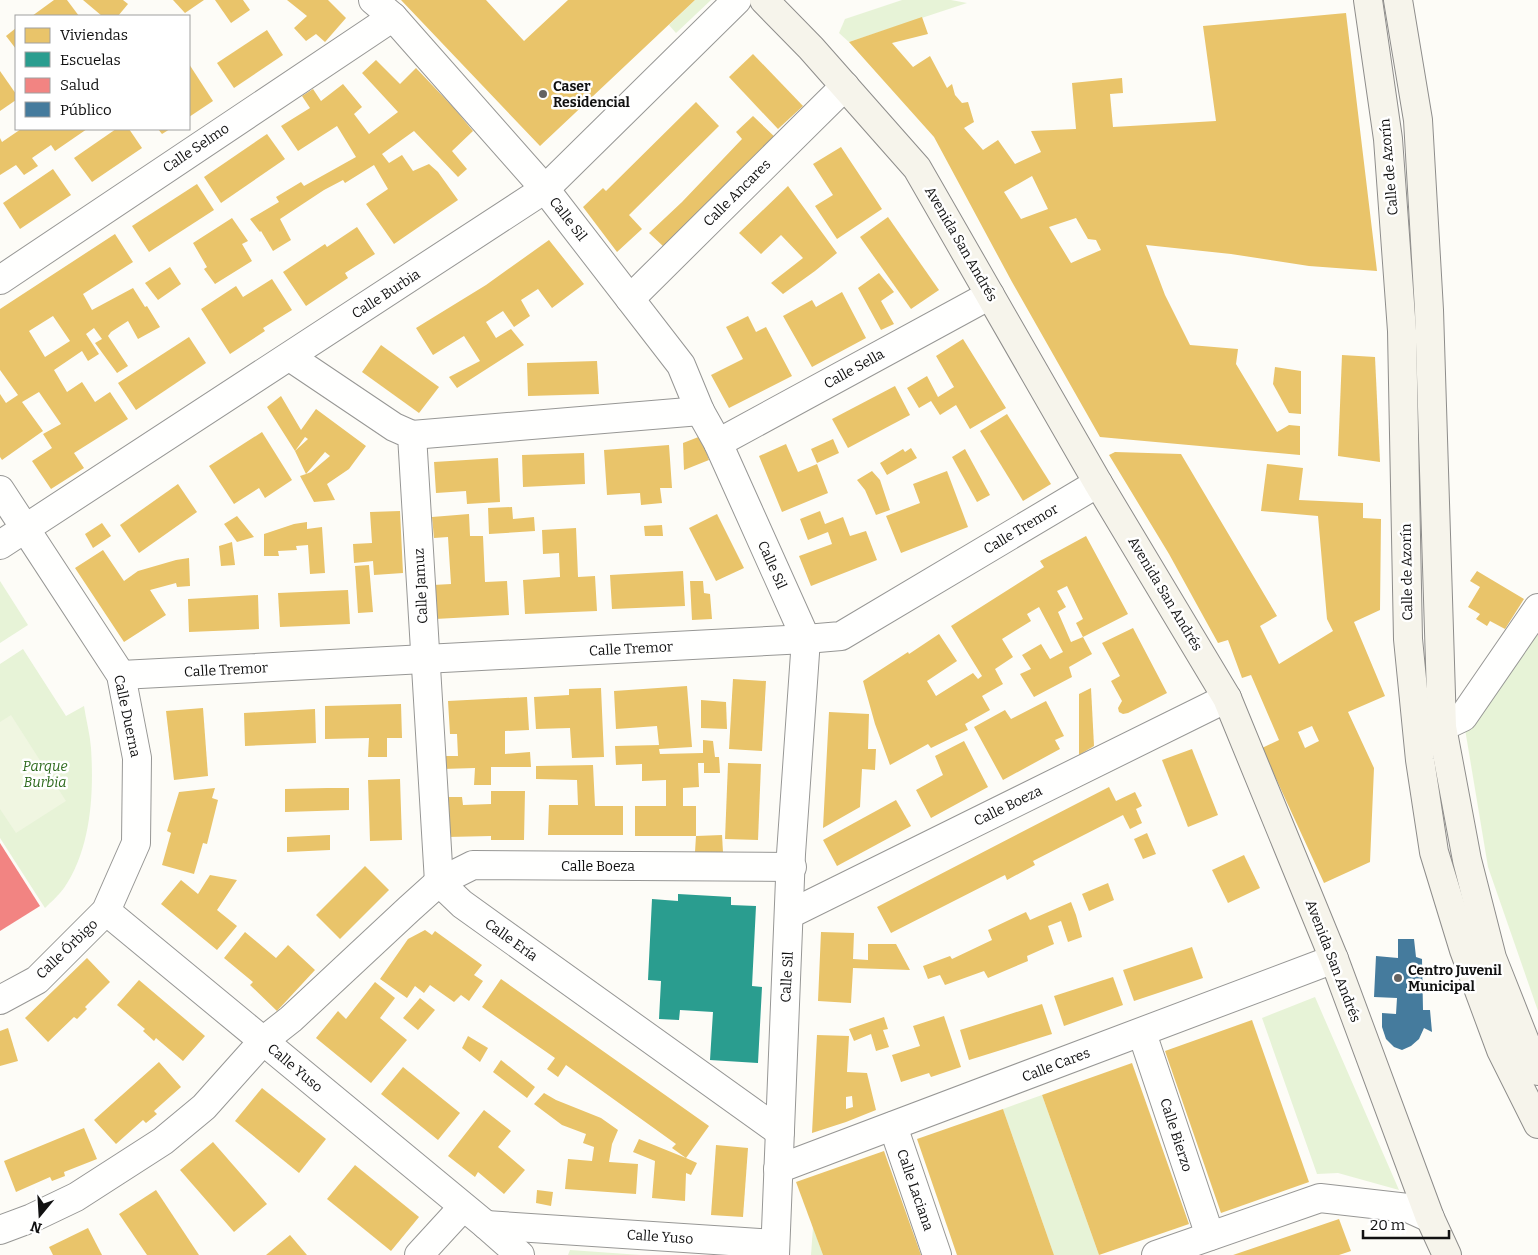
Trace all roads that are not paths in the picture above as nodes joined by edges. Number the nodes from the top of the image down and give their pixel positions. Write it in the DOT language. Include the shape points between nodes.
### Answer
graph roads {
  1 [pos="737,0"];
  2 [pos="764,0"];
  3 [pos="1368,0"];
  4 [pos="1398,0"];
  5 [pos="383,8"];
  6 [pos="845,86"];
  7 [pos="545,189"];
  8 [pos="0,280"];
  9 [pos="990,295"];
  10 [pos="630,299"];
  11 [pos="290,357"];
  12 [pos="700,411"];
  13 [pos="412,435"];
  14 [pos="718,443"];
  15 [pos="1098,482"];
  16 [pos="0,490"];
  17 [pos="26,528"];
  18 [pos="0,545"];
  19 [pos="1538,608"];
  20 [pos="806,640"];
  21 [pos="425,660"];
  22 [pos="121,675"];
  23 [pos="1227,698"];
  24 [pos="1442,727"];
  25 [pos="792,867"];
  26 [pos="439,882"];
  27 [pos="106,911"];
  28 [pos="790,914"];
  29 [pos="1334,959"];
  30 [pos="0,1000"];
  31 [pos="1142,1032"];
  32 [pos="263,1041"];
  33 [pos="1538,1071"];
  34 [pos="1538,1124"];
  35 [pos="893,1126"];
  36 [pos="780,1132"];
  37 [pos="778,1169"];
  38 [pos="463,1207"];
  39 [pos="1430,1218"];
  40 [pos="486,1225"];
  41 [pos="0,1230"];
  42 [pos="1210,1236"];
  43 [pos="775,1250"];
  44 [pos="419,1255"];
  45 [pos="520,1255"];
  46 [pos="937,1255"];
  47 [pos="1156,1255"];
  48 [pos="1447,1255"];
  1 -- 7 [label="street, Calle Burbia"];
  2 -- 6 [label="main road, Avenida San Andrés"];
  3 -- 34 [label="main road, Calle de Azorín" via="1388,139 1402,331 1408,639 1421,769 1434,852 1464,950 1501,1050"];
  4 -- 24 [label="main road" via="1419,130 1429,310"];
  5 -- 7 [label="street, Calle Sil"];
  5 -- 8 [label="street, Calle Selmo"];
  6 -- 9 [label="main road, Avenida San Andrés" via="917,168"];
  6 -- 10 [label="street, Calle Ancares"];
  7 -- 10 [label="street, Calle Sil"];
  7 -- 11 [label="street, Calle Burbia"];
  9 -- 14 [label="street, Calle Sella"];
  9 -- 15 [label="main road, Avenida San Andrés"];
  10 -- 12 [label="street, Calle Sil" via="680,365"];
  11 -- 13 [label="street" via="394,427"];
  11 -- 17 [label="street, Calle Burbia"];
  12 -- 13 [label="street"];
  12 -- 14 [label="street, Calle Sil"];
  13 -- 21 [label="street, Calle Jamuz"];
  14 -- 20 [label="street, Calle Sil"];
  15 -- 20 [label="street, Calle Tremor" via="841,636"];
  15 -- 23 [label="main road, Avenida San Andrés"];
  16 -- 17 [label="street, Calle Duerna"];
  17 -- 18 [label="street, Calle Burbia"];
  17 -- 22 [label="street, Calle Duerna"];
  19 -- 24 [label="street" via="1463,717"];
  20 -- 21 [label="street, Calle Tremor"];
  20 -- 25 [label="street, Calle Sil"];
  21 -- 22 [label="street, Calle Tremor"];
  21 -- 26 [label="street, Calle Jamuz"];
  22 -- 27 [label="street, Calle Duerna" via="137,758 136,842"];
  23 -- 28 [label="street, Calle Boeza"];
  23 -- 29 [label="main road, Avenida San Andrés"];
  24 -- 33 [label="main road" via="1466,860 1492,958"];
  25 -- 26 [label="street, Calle Boeza" via="473,865"];
  25 -- 28 [label="street, Calle Sil"];
  26 -- 32 [label="street"];
  26 -- 36 [label="street, Calle Ería" via="462,904"];
  27 -- 30 [label="street, Calle Órbigo" via="37,980"];
  27 -- 32 [label="street, Calle Yuso"];
  28 -- 36 [label="street, Calle Sil"];
  29 -- 31 [label="street, Calle Cares"];
  29 -- 39 [label="main road, Avenida San Andrés"];
  31 -- 35 [label="street, Calle Cares"];
  31 -- 42 [label="street, Calle Bierzo"];
  32 -- 38 [label="street, Calle Yuso"];
  32 -- 41 [label="street" via="204,1107 163,1142 76,1197"];
  35 -- 37 [label="street, Calle Cares"];
  35 -- 46 [label="street, Calle Laciana"];
  36 -- 37 [label="street, Calle Sil"];
  37 -- 43 [label="street, Calle Sil"];
  38 -- 40 [label="street, Calle Yuso"];
  38 -- 44 [label="street"];
  39 -- 42 [label="street" via="1408,1208 1320,1198"];
  39 -- 48 [label="main road, Avenida San Andrés"];
  40 -- 43 [label="street, Calle Yuso"];
  40 -- 45 [label="street, Calle Yuso"];
  42 -- 47 [label="street"];
}
